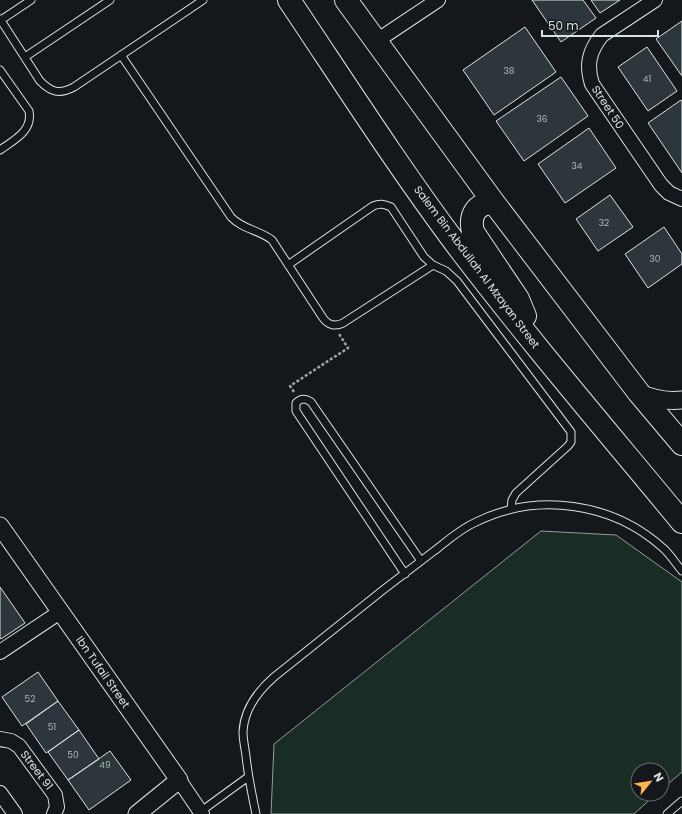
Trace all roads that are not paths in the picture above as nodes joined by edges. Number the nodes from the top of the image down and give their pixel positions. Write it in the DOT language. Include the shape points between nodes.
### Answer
graph roads {
  1 [pos="31,0"];
  2 [pos="110,0"];
  3 [pos="203,0"];
  4 [pos="289,0"];
  5 [pos="346,0"];
  6 [pos="438,0"];
  7 [pos="655,0"];
  8 [pos="0,20"];
  9 [pos="375,42"];
  10 [pos="121,55"];
  11 [pos="25,57"];
  12 [pos="0,70"];
  13 [pos="0,150"];
  14 [pos="682,199"];
  15 [pos="494,203"];
  16 [pos="288,265"];
  17 [pos="433,265"];
  18 [pos="531,340"];
  19 [pos="639,393"];
  20 [pos="682,400"];
  21 [pos="682,444"];
  22 [pos="511,509"];
  23 [pos="682,522"];
  24 [pos="1,529"];
  25 [pos="421,561"];
  26 [pos="682,571"];
  27 [pos="405,574"];
  28 [pos="60,612"];
  29 [pos="0,652"];
  30 [pos="0,739"];
  31 [pos="248,777"];
  32 [pos="178,780"];
  33 [pos="0,793"];
  34 [pos="682,801"];
  35 [pos="201,813"];
  36 [pos="15,814"];
  37 [pos="54,814"];
  38 [pos="138,814"];
  39 [pos="256,814"];
  40 [pos="667,814"];
  1 -- 8 [label="lane"];
  2 -- 11 [label="lane"];
  3 -- 10 [label="lane"];
  4 -- 18 [label="main road, Salem Bin Abdullah Al Mzayan Street" via="422,196"];
  5 -- 9 [label="main road"];
  6 -- 9 [label="street"];
  7 -- 14 [label="street, Street 50" via="602,35 591,53 589,74 592,84 661,185 669,193"];
  8 -- 11 [label="lane"];
  9 -- 15 [label="main road"];
  10 -- 11 [label="lane" via="74,87 61,92 48,89"];
  10 -- 16 [label="lane" via="231,218 272,240"];
  12 -- 13 [label="lane" via="29,111 30,118 28,126 20,136"];
  15 -- 18 [label="main road" via="488,203 475,211 472,217 472,232 518,299"];
  15 -- 19 [label="main road"];
  16 -- 17 [label="lane" via="325,321 333,325 343,323"];
  16 -- 17 [label="lane" via="372,206 386,204 391,207 420,253"];
  17 -- 22 [label="lane" via="446,271 457,281 571,432 571,442 568,446 516,493"];
  18 -- 23 [label="main road, Salem Bin Abdullah Al Mzayan Street"];
  19 -- 20 [label="street" via="650,398"];
  19 -- 21 [label="main road"];
  22 -- 25 [label="lane" via="470,525"];
  22 -- 26 [label="lane" via="531,506 572,506 612,516 653,540"];
  24 -- 28 [label="street, Ibn Tufail Street"];
  25 -- 27 [label="lane"];
  25 -- 27 [label="lane" via="311,402 307,399 299,400 296,403 296,411"];
  27 -- 31 [label="lane" via="262,688 246,716 243,731"];
  28 -- 29 [label="street"];
  28 -- 32 [label="street, Ibn Tufail Street"];
  30 -- 37 [label="street, Street 91" via="19,746 55,795 57,807"];
  31 -- 35 [label="lane"];
  31 -- 39 [label="lane"];
  32 -- 35 [label="street, Ibn Tufail Street"];
  32 -- 38 [label="street"];
  33 -- 36 [label="street"];
  34 -- 40 [label="lane"];
}
